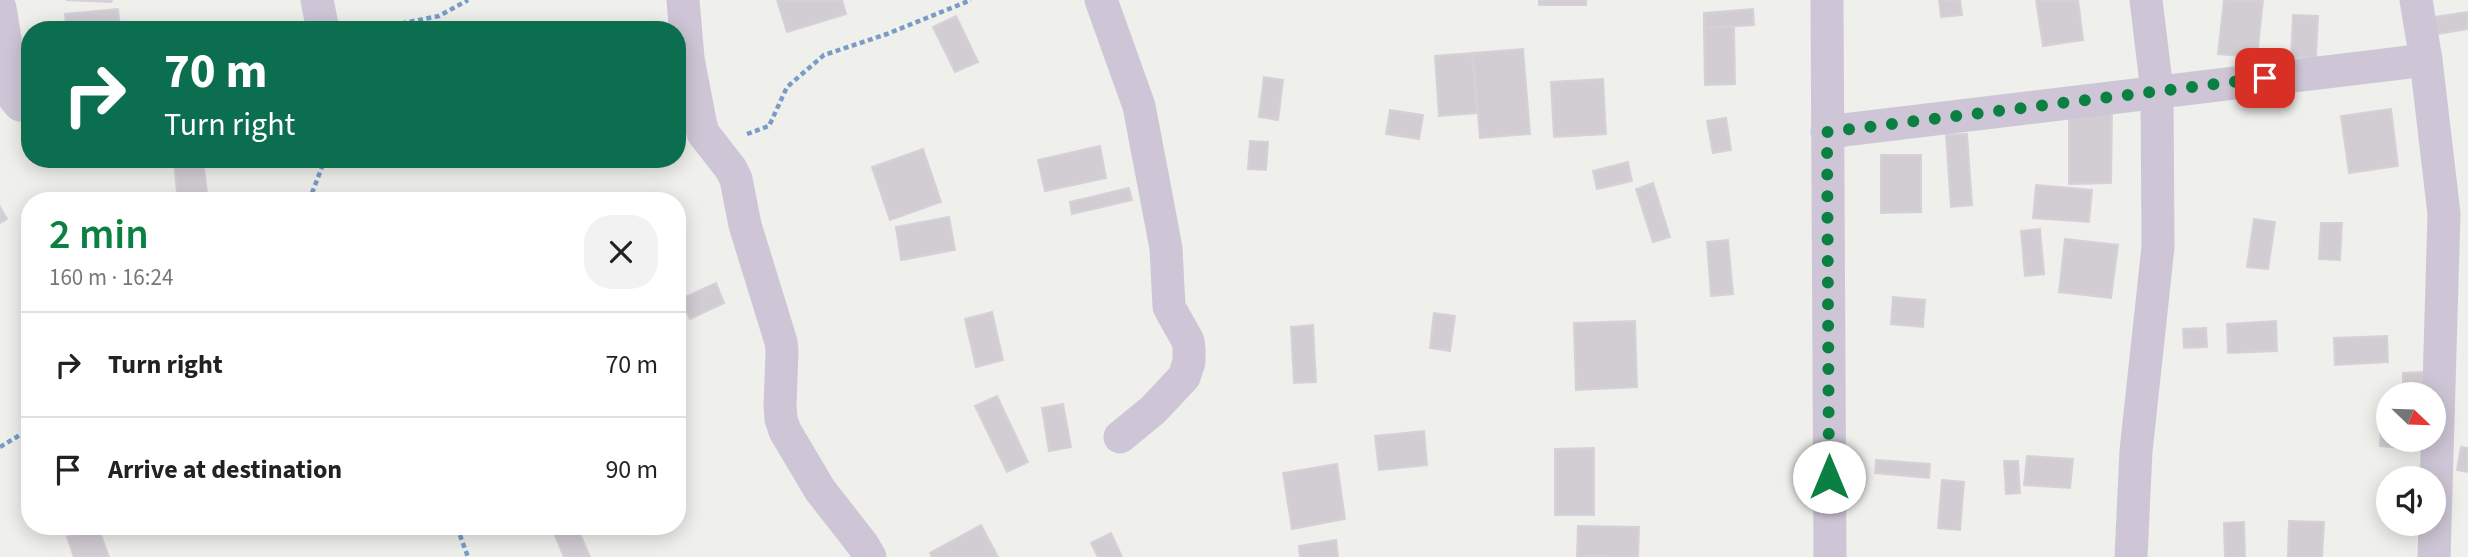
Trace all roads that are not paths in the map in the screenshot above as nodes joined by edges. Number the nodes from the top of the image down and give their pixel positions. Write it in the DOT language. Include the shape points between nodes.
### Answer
graph roads {
  1 [pos="317,0"];
  2 [pos="683,0"];
  3 [pos="1101,0"];
  4 [pos="1826,0"];
  5 [pos="2146,0"];
  6 [pos="2416,0"];
  7 [pos="0,8"];
  8 [pos="321,21"];
  9 [pos="685,21"];
  10 [pos="686,35"];
  11 [pos="2426,60"];
  12 [pos="2157,91"];
  13 [pos="20,105"];
  14 [pos="1827,132"];
  15 [pos="1120,437"];
  16 [pos="870,557"];
  17 [pos="1830,557"];
  18 [pos="2131,557"];
  19 [pos="2434,557"];
  1 -- 8 [label="street"];
  2 -- 9 [label="street"];
  3 -- 15 [label="street" via="1139,106 1166,248 1169,307 1189,349 1184,377"];
  4 -- 14 [label="street"];
  5 -- 12 [label="street"];
  6 -- 11 [label="street"];
  7 -- 13 [label="street" via="15,99"];
  10 -- 16 [label="street" via="700,121 736,179 780,342 780,412 785,431 820,490"];
  11 -- 12 [label="street"];
  11 -- 19 [label="street" via="2444,214"];
  12 -- 14 [label="street"];
  12 -- 18 [label="street" via="2158,247 2136,451"];
  14 -- 17 [label="street"];
}
